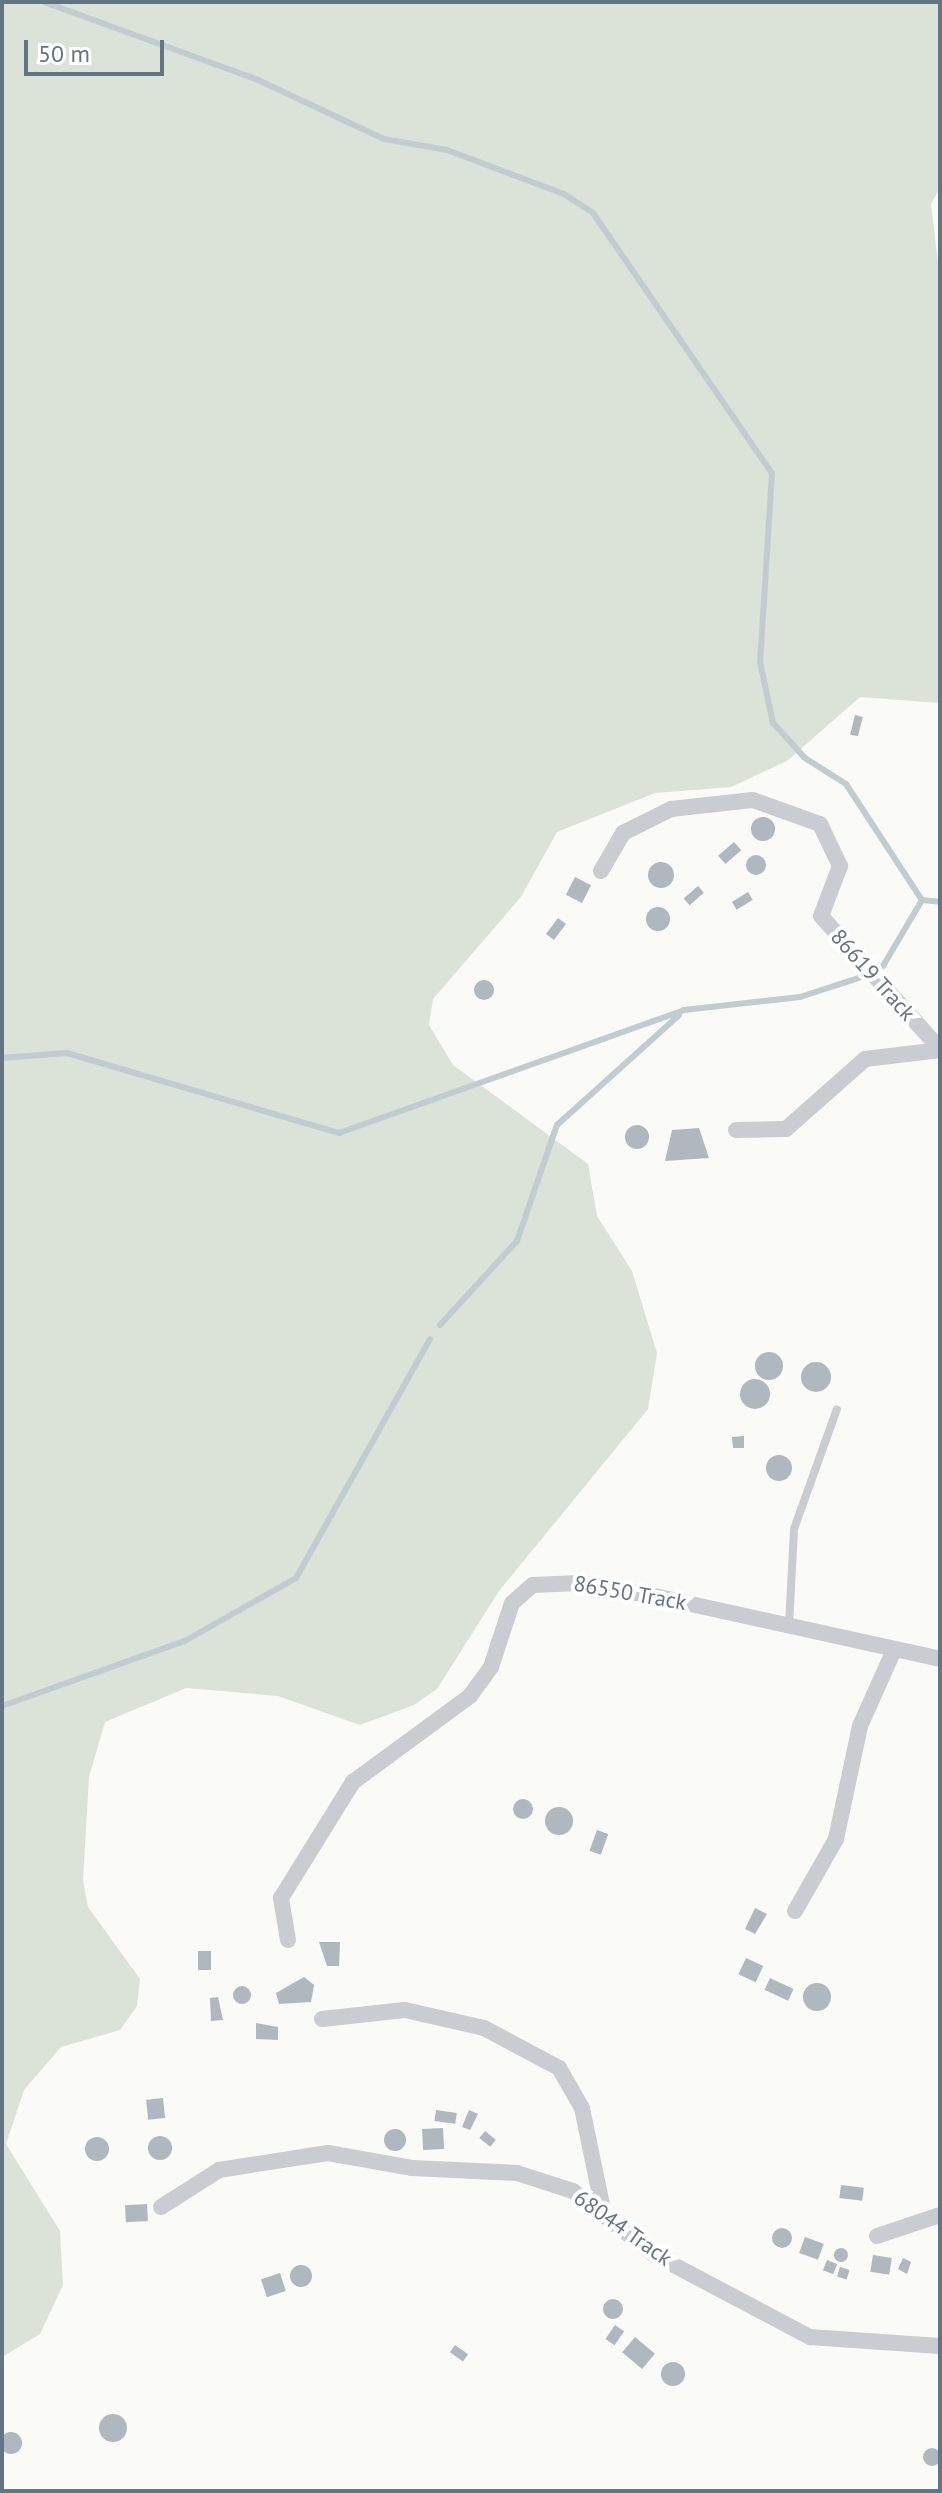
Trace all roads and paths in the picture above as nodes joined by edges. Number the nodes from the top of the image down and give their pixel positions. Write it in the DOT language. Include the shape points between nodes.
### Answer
graph roads {
  1 [pos="601,871"];
  2 [pos="940,1050"];
  3 [pos="736,1130"];
  4 [pos="837,1409"];
  5 [pos="789,1625"];
  6 [pos="894,1650"];
  7 [pos="940,1659"];
  8 [pos="795,1911"];
  9 [pos="288,1940"];
  10 [pos="322,2019"];
  11 [pos="161,2207"];
  12 [pos="604,2214"];
  13 [pos="940,2215"];
  14 [pos="877,2236"];
  15 [pos="940,2346"];
  1 -- 2 [label="street, 86619 Track" via="616,840 648,817 763,802 820,824 831,837 840,877 821,916"];
  2 -- 3 [label="street" via="865,1059 786,1129"];
  4 -- 5 [label="lane" via="794,1529"];
  5 -- 6 [label="street, 86550 Track"];
  5 -- 9 [label="street, 86550 Track" via="579,1583 533,1585 512,1603 491,1667 470,1696 353,1782 281,1898"];
  6 -- 7 [label="street, 86550 Track"];
  6 -- 8 [label="street" via="860,1726 836,1839"];
  10 -- 12 [label="street" via="405,2010 484,2028 549,2061 574,2087 582,2108"];
  11 -- 12 [label="street, 68044 Track" via="219,2170 338,2153 412,2168 544,2179"];
  12 -- 15 [label="street, 68044 Track" via="653,2254 810,2337"];
  13 -- 14 [label="street"];
}
